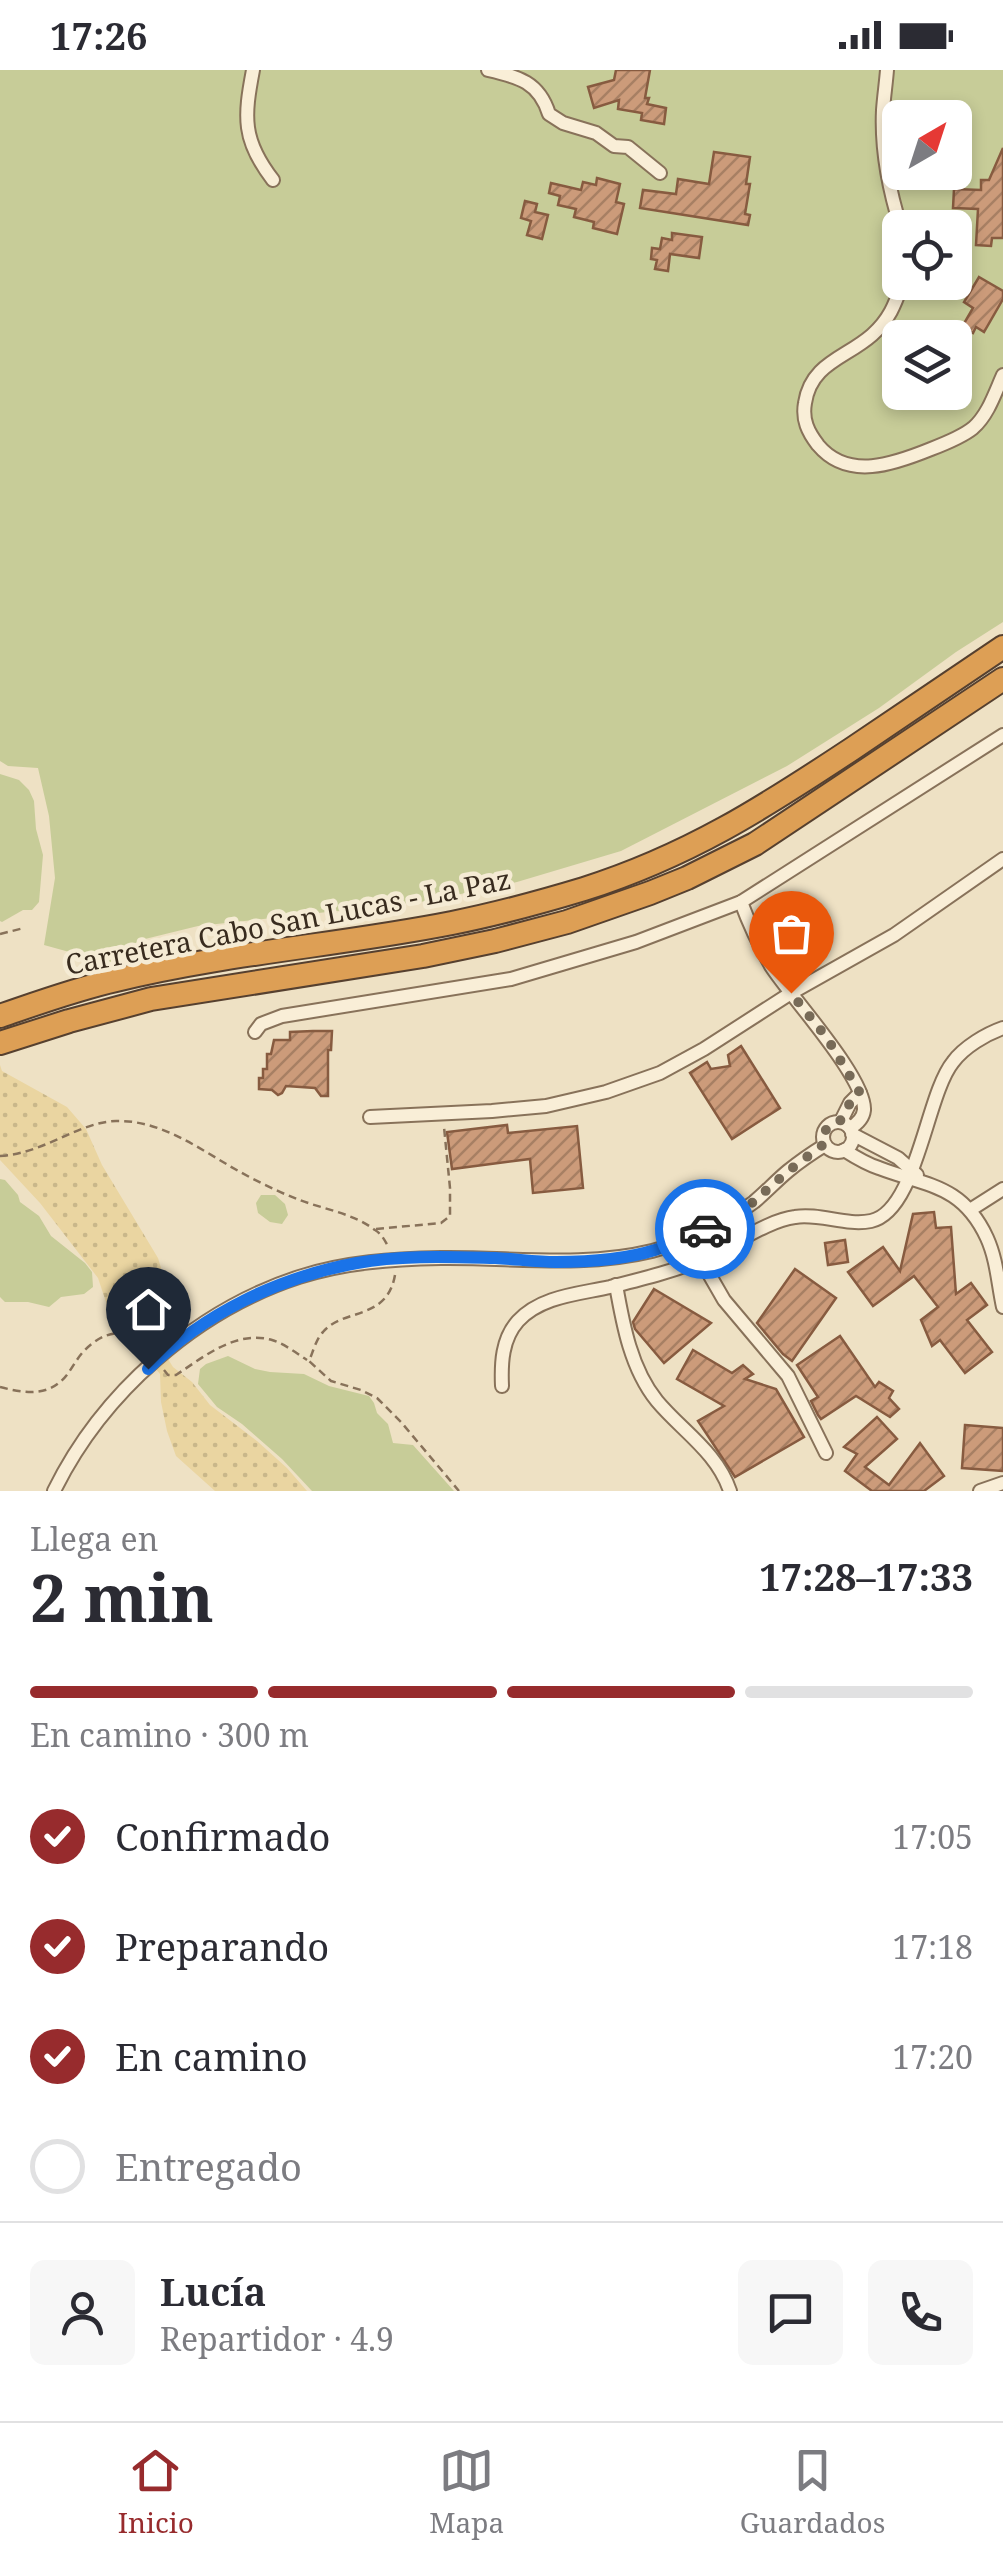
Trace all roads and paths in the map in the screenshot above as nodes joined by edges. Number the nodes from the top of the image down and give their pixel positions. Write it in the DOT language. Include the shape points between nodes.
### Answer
graph roads {
  1 [pos="253,70"];
  2 [pos="488,70"];
  3 [pos="886,70"];
  4 [pos="660,173"];
  5 [pos="274,180"];
  6 [pos="896,210"];
  7 [pos="897,300"];
  8 [pos="1003,376"];
  9 [pos="1003,648"];
  10 [pos="1003,679"];
  11 [pos="1003,734"];
  12 [pos="1003,859"];
  13 [pos="741,902"];
  14 [pos="24,928"];
  15 [pos="0,934"];
  16 [pos="100,984"];
  17 [pos="791,993"];
  18 [pos="0,1002"];
  19 [pos="0,1016"];
  20 [pos="1003,1028"];
  21 [pos="254,1032"];
  22 [pos="0,1043"];
  23 [pos="442,1113"];
  24 [pos="370,1117"];
  25 [pos="848,1128"];
  26 [pos="824,1144"];
  27 [pos="844,1150"];
  28 [pos="0,1156"];
  29 [pos="914,1176"];
  30 [pos="1003,1190"];
  31 [pos="970,1210"];
  32 [pos="374,1229"];
  33 [pos="392,1259"];
  34 [pos="701,1260"];
  35 [pos="616,1285"];
  36 [pos="1003,1307"];
  37 [pos="144,1347"];
  38 [pos="309,1361"];
  39 [pos="160,1365"];
  40 [pos="502,1386"];
  41 [pos="0,1387"];
  42 [pos="826,1453"];
  43 [pos="1003,1483"];
  44 [pos="54,1491"];
  45 [pos="459,1491"];
  46 [pos="730,1491"];
  47 [pos="980,1491"];
  1 -- 5 [label="street" via="249,134"];
  2 -- 4 [label="street" via="519,78 545,99 550,114 628,147"];
  3 -- 6 [label="street" via="884,147"];
  7 -- 8 [label="street" via="872,334 822,367 809,386 806,429 822,450 844,465 874,468 941,445 973,428"];
  9 -- 16 [label="highway, Carretera Cabo San Lucas - La Paz" via="771,802 641,868 465,920"];
  10 -- 22 [label="highway, Carretera Cabo San Lucas - La Paz" via="754,844 636,899 495,941 186,992"];
  11 -- 13 [label="street"];
  12 -- 17 [label="street" via="894,935"];
  13 -- 17 [label="street"];
  13 -- 21 [label="street" via="511,980 282,1016"];
  14 -- 15 [label="path"];
  16 -- 18 [label="highway" via="46,988"];
  16 -- 19 [label="highway, Carretera Cabo San Lucas - La Paz"];
  17 -- 23 [label="street" via="642,1080 546,1106"];
  17 -- 25 [label="street" via="860,1093 864,1111"];
  20 -- 29 [label="street" via="952,1062"];
  23 -- 24 [label="street"];
  23 -- 32 [label="path" via="450,1216 441,1223"];
  25 -- 26 [label="street" via="835,1122"];
  25 -- 27 [label="street"];
  25 -- 29 [label="street"];
  26 -- 27 [label="street"];
  26 -- 33 [label="street" via="746,1207 656,1250 553,1262"];
  27 -- 29 [label="street"];
  28 -- 32 [label="path" via="93,1125 135,1123 178,1136 278,1190"];
  29 -- 31 [label="street"];
  29 -- 34 [label="street" via="885,1214 869,1222 781,1219"];
  30 -- 31 [label="street"];
  31 -- 36 [label="street" via="987,1237"];
  32 -- 33 [label="path"];
  33 -- 38 [label="path" via="396,1276 385,1299 321,1333"];
  33 -- 44 [label="street" via="299,1277 189,1333 83,1440"];
  34 -- 35 [label="street"];
  34 -- 42 [label="street" via="732,1312 788,1376"];
  35 -- 40 [label="street" via="546,1301 517,1322 504,1349"];
  35 -- 46 [label="street" via="641,1376 706,1450"];
  37 -- 41 [label="path" via="128,1334 104,1335 46,1390 26,1394"];
  38 -- 39 [label="path" via="270,1339 248,1337 176,1375"];
  38 -- 45 [label="path" via="331,1381 377,1398"];
  43 -- 47 [label="street"];
}
